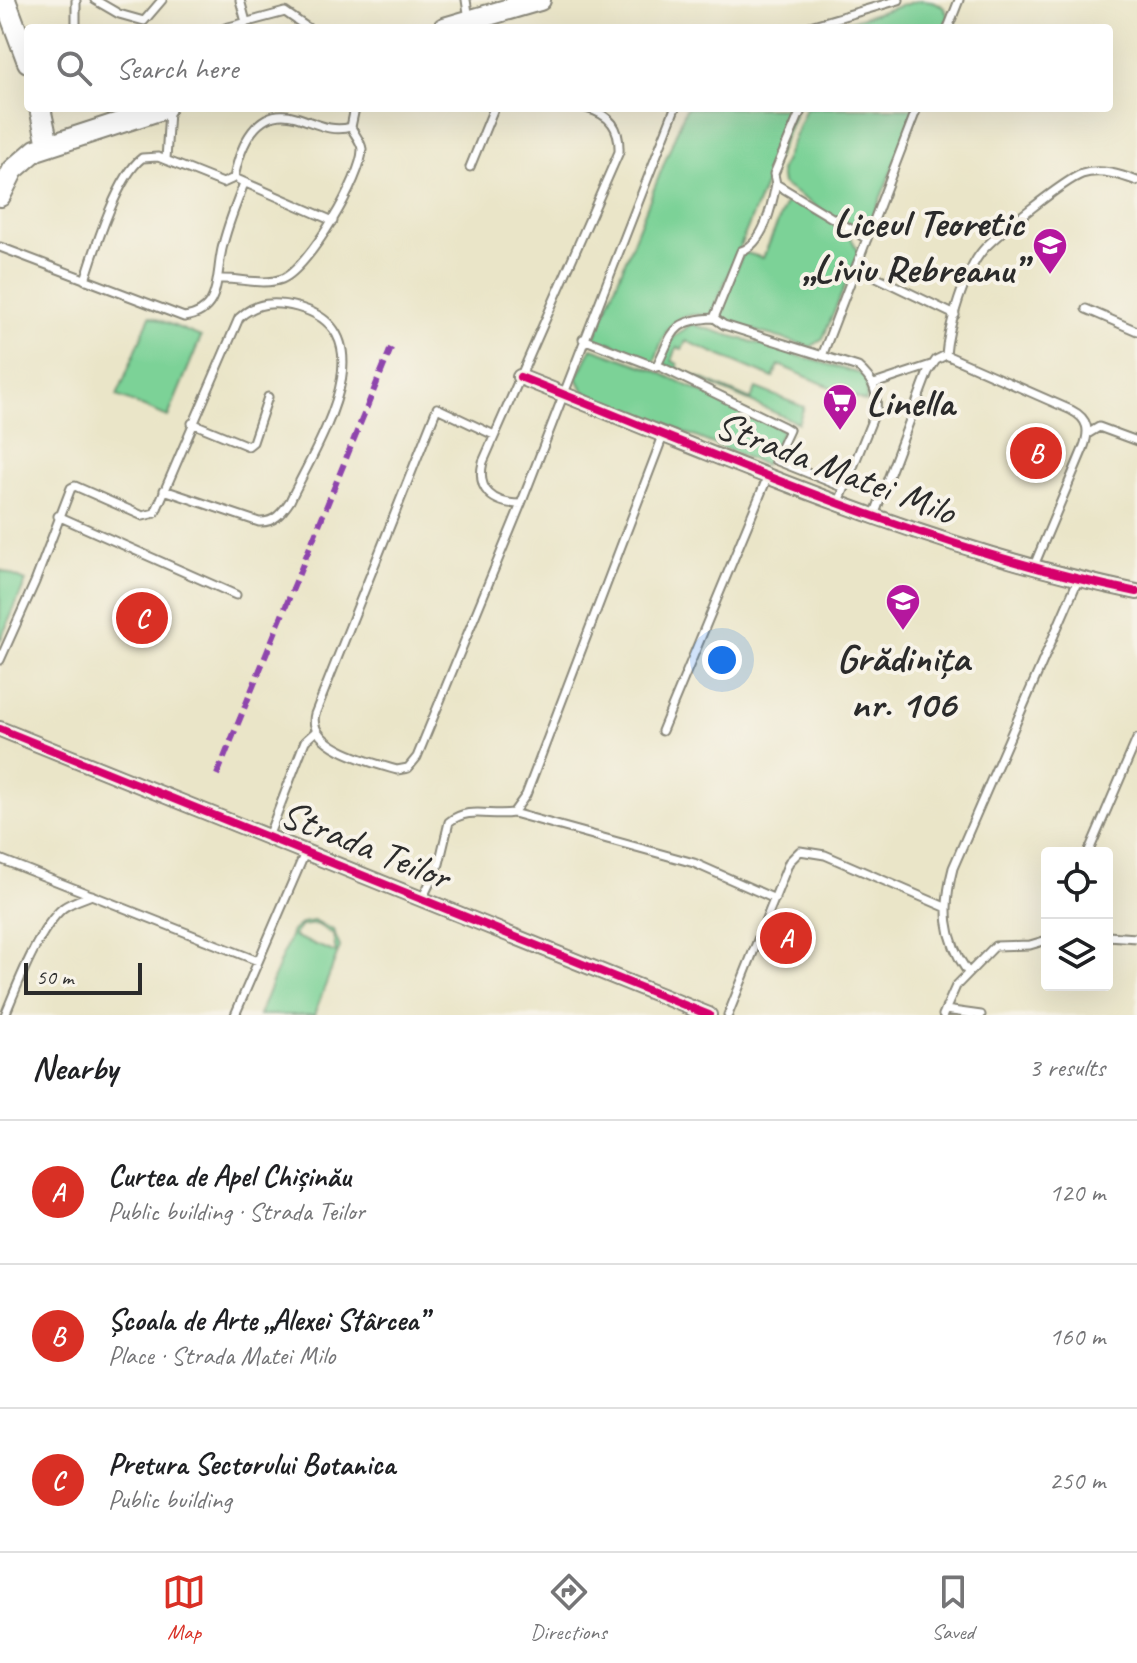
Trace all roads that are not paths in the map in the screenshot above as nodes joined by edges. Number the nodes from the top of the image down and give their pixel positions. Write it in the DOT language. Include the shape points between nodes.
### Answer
graph roads {
  1 [pos="5,0"];
  2 [pos="76,0"];
  3 [pos="95,0"];
  4 [pos="162,0"];
  5 [pos="240,0"];
  6 [pos="466,0"];
  7 [pos="540,0"];
  8 [pos="899,0"];
  9 [pos="959,0"];
  10 [pos="0,9"];
  11 [pos="144,21"];
  12 [pos="483,21"];
  13 [pos="246,22"];
  14 [pos="76,24"];
  15 [pos="141,24"];
  16 [pos="239,24"];
  17 [pos="302,24"];
  18 [pos="817,24"];
  19 [pos="950,24"];
  20 [pos="24,51"];
  21 [pos="41,112"];
  22 [pos="167,112"];
  23 [pos="354,112"];
  24 [pos="492,112"];
  25 [pos="595,112"];
  26 [pos="673,112"];
  27 [pos="800,112"];
  28 [pos="915,112"];
  29 [pos="128,114"];
  30 [pos="351,127"];
  31 [pos="48,145"];
  32 [pos="166,160"];
  33 [pos="470,167"];
  34 [pos="234,178"];
  35 [pos="1137,181"];
  36 [pos="244,183"];
  37 [pos="776,184"];
  38 [pos="2,192"];
  39 [pos="333,221"];
  40 [pos="867,239"];
  41 [pos="0,247"];
  42 [pos="856,267"];
  43 [pos="220,279"];
  44 [pos="85,280"];
  45 [pos="1086,309"];
  46 [pos="955,315"];
  47 [pos="714,318"];
  48 [pos="1137,331"];
  49 [pos="583,339"];
  50 [pos="946,355"];
  51 [pos="822,356"];
  52 [pos="657,365"];
  53 [pos="931,365"];
  54 [pos="520,377"];
  55 [pos="874,384"];
  56 [pos="562,393"];
  57 [pos="268,397"];
  58 [pos="192,423"];
  59 [pos="1089,433"];
  60 [pos="664,434"];
  61 [pos="494,435"];
  62 [pos="1137,441"];
  63 [pos="768,476"];
  64 [pos="164,490"];
  65 [pos="842,495"];
  66 [pos="521,504"];
  67 [pos="58,516"];
  68 [pos="874,516"];
  69 [pos="1033,568"];
  70 [pos="1078,580"];
  71 [pos="1137,592"];
  72 [pos="236,595"];
  73 [pos="0,660"];
  74 [pos="0,729"];
  75 [pos="662,731"];
  76 [pos="315,732"];
  77 [pos="1137,739"];
  78 [pos="513,813"];
  79 [pos="268,837"];
  80 [pos="1091,847"];
  81 [pos="305,853"];
  82 [pos="0,859"];
  83 [pos="93,895"];
  84 [pos="422,899"];
  85 [pos="775,899"];
  86 [pos="945,907"];
  87 [pos="1113,936"];
  88 [pos="1137,938"];
  89 [pos="1041,942"];
  90 [pos="258,961"];
  91 [pos="967,971"];
  92 [pos="671,1000"];
  93 [pos="944,1013"];
  94 [pos="5,1015"];
  95 [pos="235,1015"];
  96 [pos="665,1015"];
  97 [pos="709,1015"];
  98 [pos="728,1015"];
  99 [pos="981,1015"];
  1 -- 10 [label="lane"];
  1 -- 20 [label="main road"];
  2 -- 14 [label="lane"];
  3 -- 11 [label="lane"];
  4 -- 11 [label="lane"];
  5 -- 13 [label="lane"];
  6 -- 12 [label="lane"];
  7 -- 12 [label="main road"];
  8 -- 18 [label="lane"];
  9 -- 19 [label="lane"];
  11 -- 15 [label="lane"];
  13 -- 16 [label="lane"];
  13 -- 17 [label="lane" via="285,12"];
  21 -- 31 [label="main road"];
  22 -- 32 [label="lane"];
  23 -- 30 [label="lane"];
  24 -- 33 [label="lane"];
  25 -- 54 [label="lane" via="610,119 620,134 619,152"];
  26 -- 49 [label="lane"];
  27 -- 37 [label="lane" via="774,174"];
  28 -- 40 [label="lane"];
  29 -- 31 [label="main road"];
  30 -- 34 [label="lane" via="317,126 289,115 263,120 246,138"];
  30 -- 39 [label="lane" via="361,156"];
  31 -- 38 [label="main road" via="24,158"];
  32 -- 34 [label="lane" via="215,181"];
  32 -- 44 [label="lane" via="142,158 128,172"];
  34 -- 36 [label="lane"];
  35 -- 46 [label="lane" via="1095,172 1067,183 983,250"];
  36 -- 39 [label="lane"];
  36 -- 43 [label="lane" via="221,254"];
  37 -- 40 [label="lane"];
  37 -- 47 [label="lane" via="760,233 750,248 741,251"];
  39 -- 43 [label="lane" via="291,275 272,282"];
  40 -- 42 [label="lane"];
  41 -- 44 [label="lane"];
  42 -- 46 [label="lane"];
  42 -- 51 [label="lane"];
  43 -- 44 [label="lane" via="206,308 184,317"];
  45 -- 48 [label="lane"];
  46 -- 50 [label="lane"];
  47 -- 51 [label="lane"];
  47 -- 52 [label="lane" via="684,322 673,330"];
  49 -- 52 [label="lane"];
  49 -- 56 [label="lane"];
  50 -- 53 [label="lane"];
  50 -- 59 [label="lane" via="1081,415"];
  51 -- 55 [label="lane" via="858,367"];
  52 -- 65 [label="lane" via="789,430 775,460"];
  53 -- 55 [label="lane"];
  53 -- 68 [label="lane"];
  54 -- 56 [label="street, Strada Matei Milo"];
  54 -- 61 [label="lane"];
  55 -- 65 [label="lane" via="876,410"];
  56 -- 60 [label="street, Strada Matei Milo"];
  56 -- 66 [label="lane"];
  57 -- 58 [label="lane" via="248,446"];
  58 -- 64 [label="lane"];
  58 -- 64 [label="lane" via="236,321 250,309 274,303 305,309 341,344 345,368 333,409 278,516 259,522"];
  59 -- 62 [label="lane" via="1099,427"];
  59 -- 69 [label="lane"];
  60 -- 63 [label="street, Strada Matei Milo"];
  60 -- 78 [label="lane" via="562,707 526,795"];
  61 -- 66 [label="lane" via="480,486 498,500"];
  61 -- 76 [label="lane" via="437,408 315,714"];
  63 -- 65 [label="street, Strada Matei Milo"];
  63 -- 75 [label="lane"];
  64 -- 67 [label="lane" via="149,517 75,486"];
  65 -- 68 [label="street, Strada Matei Milo"];
  66 -- 76 [label="lane" via="413,764 402,770 387,767 328,744"];
  67 -- 72 [label="lane"];
  67 -- 73 [label="lane"];
  68 -- 69 [label="street, Strada Matei Milo"];
  69 -- 70 [label="street, Strada Matei Milo"];
  70 -- 71 [label="street, Strada Matei Milo"];
  70 -- 86 [label="lane" via="960,849"];
  74 -- 79 [label="street, Strada Teilor"];
  76 -- 79 [label="lane" via="305,741"];
  77 -- 80 [label="lane"];
  78 -- 84 [label="lane" via="466,812 449,822 439,864"];
  78 -- 85 [label="lane" via="694,863"];
  79 -- 81 [label="street, Strada Teilor"];
  81 -- 84 [label="street, Strada Teilor"];
  81 -- 90 [label="lane"];
  82 -- 83 [label="lane"];
  83 -- 90 [label="lane"];
  83 -- 94 [label="lane" via="62,909 50,925"];
  84 -- 92 [label="street, Strada Teilor"];
  85 -- 86 [label="lane" via="793,854 807,851"];
  85 -- 98 [label="lane"];
  86 -- 91 [label="lane" via="953,945"];
  87 -- 88 [label="lane"];
  89 -- 91 [label="lane" via="995,946"];
  90 -- 95 [label="lane"];
  91 -- 93 [label="lane"];
  92 -- 96 [label="street"];
  92 -- 97 [label="street, Strada Teilor"];
  93 -- 99 [label="lane"];
}
